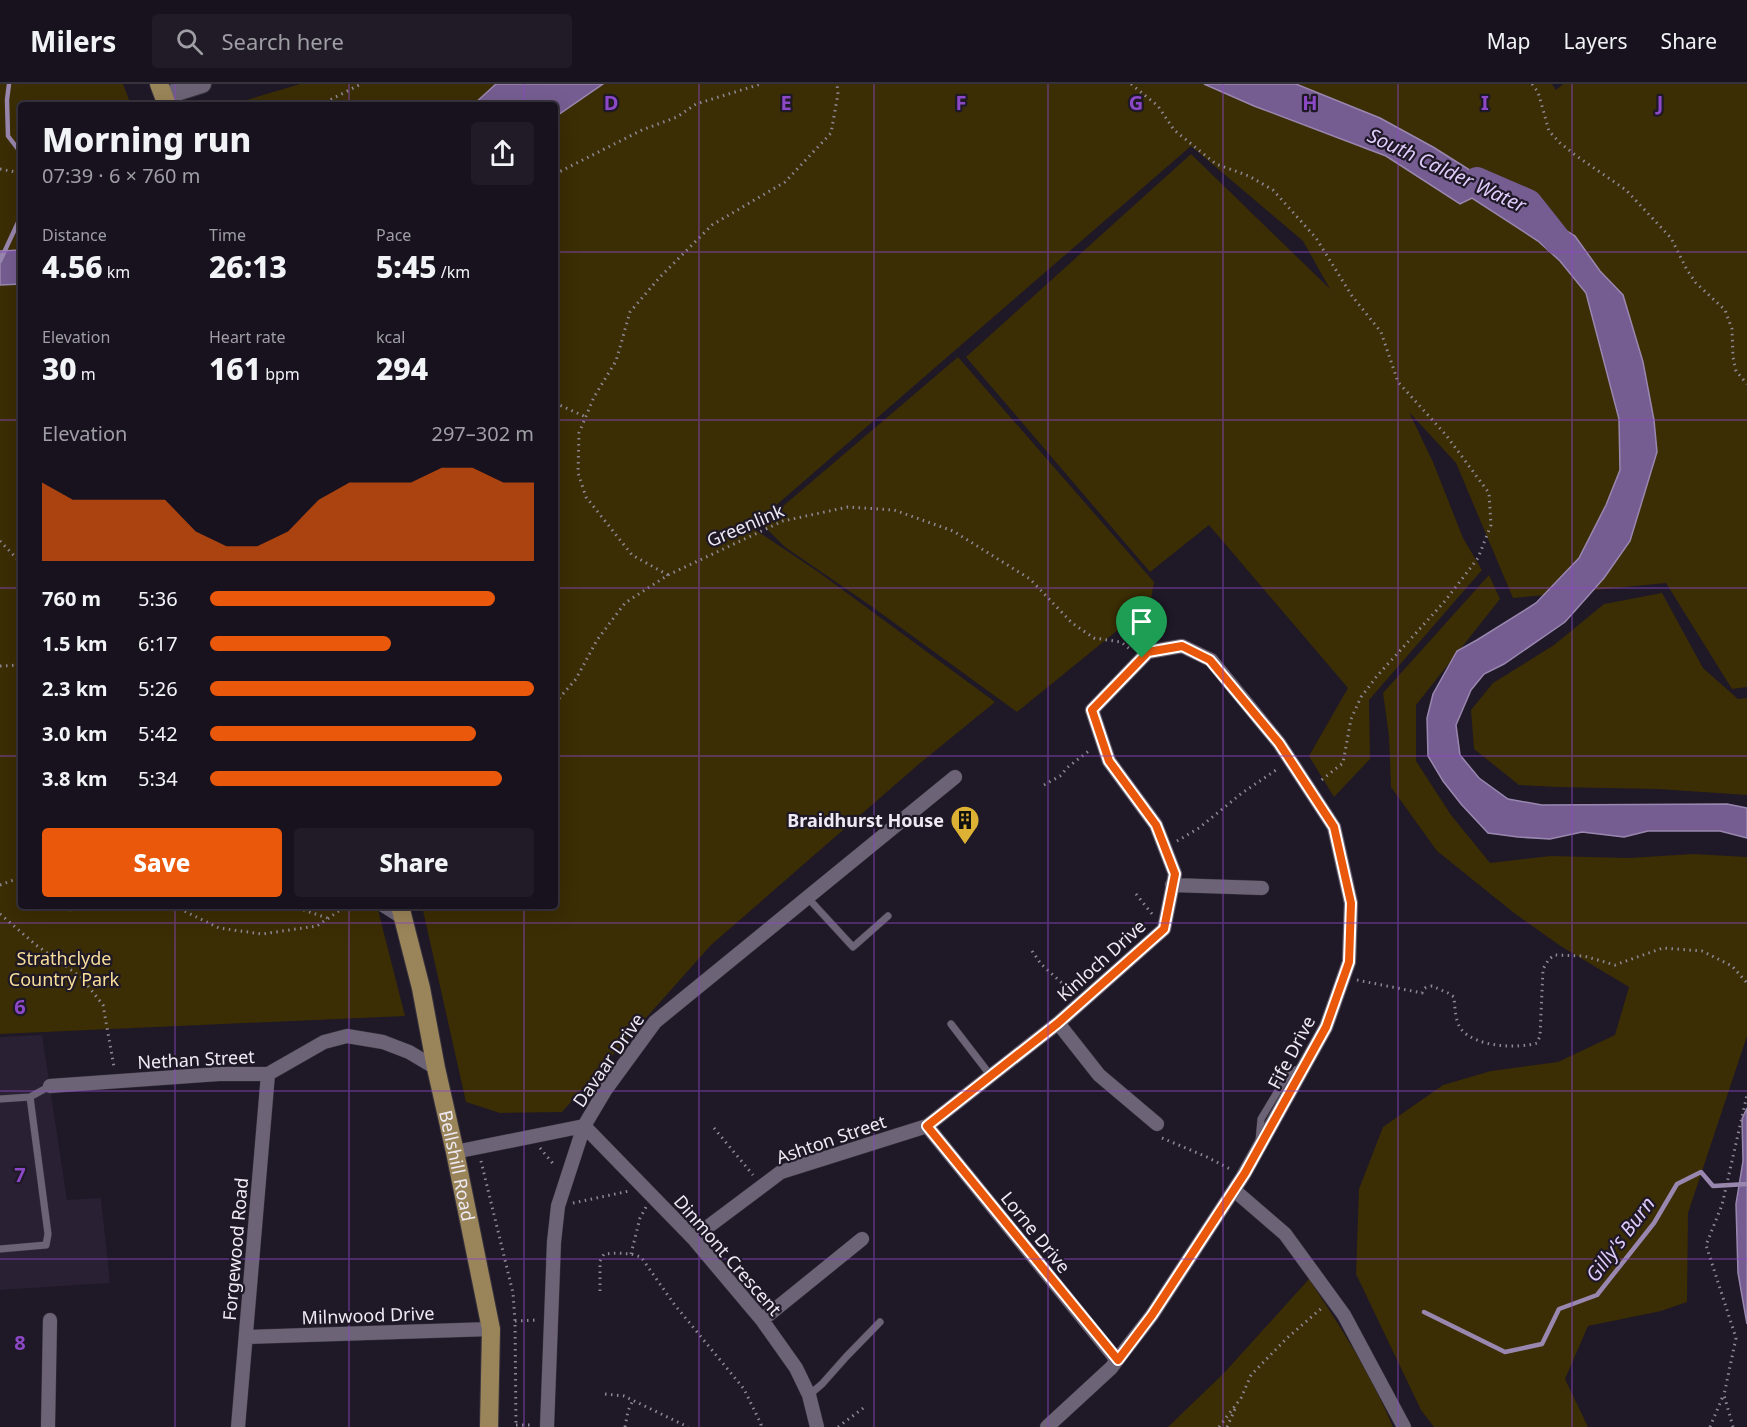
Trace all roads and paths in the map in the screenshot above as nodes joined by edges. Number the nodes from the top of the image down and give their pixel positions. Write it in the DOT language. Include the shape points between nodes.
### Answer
graph roads {
  1 [pos="202,84"];
  2 [pos="361,84"];
  3 [pos="761,84"];
  4 [pos="837,84"];
  5 [pos="1131,84"];
  6 [pos="1532,84"];
  7 [pos="163,95"];
  8 [pos="326,102"];
  9 [pos="0,169"];
  10 [pos="558,172"];
  11 [pos="18,173"];
  12 [pos="1747,384"];
  13 [pos="558,404"];
  14 [pos="586,417"];
  15 [pos="0,541"];
  16 [pos="18,560"];
  17 [pos="668,575"];
  18 [pos="1142,658"];
  19 [pos="1210,660"];
  20 [pos="18,665"];
  21 [pos="0,666"];
  22 [pos="558,700"];
  23 [pos="1102,741"];
  24 [pos="1291,760"];
  25 [pos="955,777"];
  26 [pos="1044,785"];
  27 [pos="1310,790"];
  28 [pos="1165,848"];
  29 [pos="18,878"];
  30 [pos="0,885"];
  31 [pos="1173,885"];
  32 [pos="1262,888"];
  33 [pos="1136,894"];
  34 [pos="807,897"];
  35 [pos="180,909"];
  36 [pos="301,909"];
  37 [pos="341,909"];
  38 [pos="386,909"];
  39 [pos="0,914"];
  40 [pos="402,915"];
  41 [pos="888,915"];
  42 [pos="327,918"];
  43 [pos="1164,929"];
  44 [pos="1032,951"];
  45 [pos="1343,978"];
  46 [pos="1747,983"];
  47 [pos="1077,1006"];
  48 [pos="1058,1023"];
  49 [pos="951,1024"];
  50 [pos="436,1068"];
  51 [pos="268,1074"];
  52 [pos="991,1076"];
  53 [pos="117,1082"];
  54 [pos="50,1086"];
  55 [pos="1747,1095"];
  56 [pos="30,1096"];
  57 [pos="0,1099"];
  58 [pos="1157,1124"];
  59 [pos="584,1126"];
  60 [pos="927,1126"];
  61 [pos="714,1128"];
  62 [pos="527,1137"];
  63 [pos="478,1148"];
  64 [pos="456,1152"];
  65 [pos="1243,1176"];
  66 [pos="566,1179"];
  67 [pos="762,1186"];
  68 [pos="1234,1190"];
  69 [pos="649,1192"];
  70 [pos="558,1206"];
  71 [pos="693,1238"];
  72 [pos="862,1239"];
  73 [pos="0,1249"];
  74 [pos="631,1254"];
  75 [pos="600,1291"];
  76 [pos="1332,1299"];
  77 [pos="50,1320"];
  78 [pos="551,1320"];
  79 [pos="762,1320"];
  80 [pos="515,1321"];
  81 [pos="880,1322"];
  82 [pos="491,1329"];
  83 [pos="246,1337"];
  84 [pos="1118,1360"];
  85 [pos="605,1394"];
  86 [pos="809,1395"];
  87 [pos="1724,1395"];
  88 [pos="633,1400"];
  89 [pos="1238,1402"];
  90 [pos="866,1406"];
  91 [pos="48,1427"];
  92 [pos="238,1427"];
  93 [pos="489,1427"];
  94 [pos="516,1427"];
  95 [pos="548,1427"];
  96 [pos="625,1427"];
  97 [pos="688,1427"];
  98 [pos="761,1427"];
  99 [pos="817,1427"];
  100 [pos="838,1427"];
  101 [pos="1047,1427"];
  102 [pos="1219,1427"];
  103 [pos="1227,1427"];
  104 [pos="1404,1427"];
  105 [pos="1710,1427"];
  106 [pos="1733,1427"];
  1 -- 7 [label="street"];
  2 -- 8 [label="path"];
  3 -- 10 [label="path" via="696,104 677,117 642,130"];
  4 -- 14 [label="path" via="831,134 785,182 712,225 630,312 616,361"];
  5 -- 27 [label="path" via="1158,106 1174,130 1216,164 1273,190 1316,238 1352,296 1381,332 1398,382 1446,435 1489,493 1491,525 1478,558 1361,698 1351,719 1343,763"];
  6 -- 12 [label="path" via="1549,130 1560,143 1626,190 1671,238 1696,283 1725,310 1732,329 1736,371"];
  9 -- 11 [label="path"];
  13 -- 14 [label="path"];
  14 -- 17 [label="path" via="579,433 578,473 586,497 632,555"];
  15 -- 16 [label="path"];
  17 -- 18 [label="path, Greenlink" via="783,521 848,507 894,510 953,531 1030,579 1072,623 1094,638 1121,642"];
  17 -- 22 [label="path, Greenlink" via="625,603 597,640 576,679"];
  18 -- 19 [label="street, Kinloch Drive" via="1148,652 1182,646"];
  18 -- 23 [label="street, Kinloch Drive" via="1092,710"];
  19 -- 24 [label="street, Fife Drive"];
  20 -- 21 [label="path"];
  23 -- 26 [label="path"];
  23 -- 28 [label="street, Kinloch Drive" via="1109,761 1156,825"];
  24 -- 27 [label="street, Fife Drive"];
  24 -- 28 [label="path" via="1199,828"];
  25 -- 34 [label="street, Davaar Drive"];
  27 -- 45 [label="street, Fife Drive" via="1334,827 1351,903 1349,962"];
  28 -- 31 [label="street, Kinloch Drive" via="1175,874"];
  29 -- 30 [label="path"];
  31 -- 32 [label="street"];
  31 -- 43 [label="street, Kinloch Drive"];
  33 -- 43 [label="path"];
  34 -- 41 [label="lane" via="853,947"];
  34 -- 59 [label="street, Davaar Drive" via="655,1022"];
  35 -- 42 [label="path" via="219,928 262,934 316,926"];
  36 -- 42 [label="path"];
  37 -- 42 [label="path"];
  38 -- 40 [label="lane"];
  39 -- 53 [label="path" via="81,977 103,1005"];
  40 -- 50 [label="main road, Bellshill Road"];
  43 -- 47 [label="street, Kinloch Drive"];
  44 -- 47 [label="path" via="1063,984"];
  45 -- 46 [label="path" via="1422,993 1432,986 1454,997 1459,1027 1465,1033 1493,1045 1526,1047 1537,1044 1540,1036 1543,969 1555,956 1584,956 1615,965 1663,948 1702,951 1732,966"];
  45 -- 65 [label="street, Fife Drive" via="1326,1027"];
  47 -- 48 [label="street, Kinloch Drive"];
  48 -- 52 [label="street, Kinloch Drive"];
  48 -- 58 [label="street" via="1099,1075"];
  49 -- 52 [label="lane"];
  50 -- 51 [label="street, Nethan Street" via="383,1042 348,1036 324,1042"];
  50 -- 64 [label="main road, Bellshill Road"];
  51 -- 53 [label="street, Nethan Street"];
  51 -- 83 [label="street, Forgewood Road"];
  52 -- 60 [label="street, Kinloch Drive"];
  53 -- 54 [label="street, Nethan Street"];
  54 -- 56 [label="lane"];
  55 -- 87 [label="path" via="1722,1205 1706,1245 1736,1338"];
  56 -- 57 [label="lane"];
  56 -- 73 [label="lane" via="48,1234 46,1245"];
  58 -- 65 [label="path" via="1158,1136"];
  59 -- 62 [label="street"];
  59 -- 66 [label="street, Davaar Drive"];
  59 -- 69 [label="street, Dinmont Crescent"];
  60 -- 67 [label="street, Ashton Street" via="781,1172"];
  60 -- 84 [label="street, Lorne Drive"];
  61 -- 67 [label="path"];
  62 -- 63 [label="street"];
  62 -- 66 [label="path"];
  63 -- 64 [label="street"];
  63 -- 80 [label="path" via="513,1293"];
  64 -- 82 [label="main road, Bellshill Road"];
  65 -- 68 [label="street, Fife Drive"];
  66 -- 70 [label="street, Davaar Drive"];
  67 -- 71 [label="street, Ashton Street"];
  68 -- 76 [label="street" via="1285,1234"];
  68 -- 84 [label="street, Fife Drive"];
  69 -- 70 [label="path"];
  69 -- 71 [label="street, Dinmont Crescent"];
  69 -- 74 [label="path"];
  70 -- 78 [label="street, Davaar Drive"];
  71 -- 79 [label="street, Dinmont Crescent"];
  72 -- 79 [label="street"];
  74 -- 75 [label="path" via="604,1254 600,1261"];
  74 -- 98 [label="path" via="641,1257 744,1389"];
  76 -- 89 [label="path" via="1251,1375"];
  76 -- 104 [label="street"];
  77 -- 91 [label="street"];
  78 -- 80 [label="path"];
  78 -- 95 [label="street, Davaar Drive"];
  79 -- 86 [label="street, Dinmont Crescent" via="796,1368"];
  80 -- 94 [label="path"];
  81 -- 86 [label="lane"];
  82 -- 83 [label="street, Milnwood Drive"];
  82 -- 93 [label="main road, Bellshill Road"];
  83 -- 92 [label="street, Forgewood Road"];
  84 -- 101 [label="street, Fife Drive"];
  85 -- 88 [label="path"];
  86 -- 99 [label="street, Dinmont Crescent"];
  87 -- 105 [label="path"];
  87 -- 106 [label="path"];
  88 -- 96 [label="path"];
  88 -- 97 [label="path"];
  89 -- 102 [label="path"];
  89 -- 103 [label="path"];
  90 -- 100 [label="path"];
}
